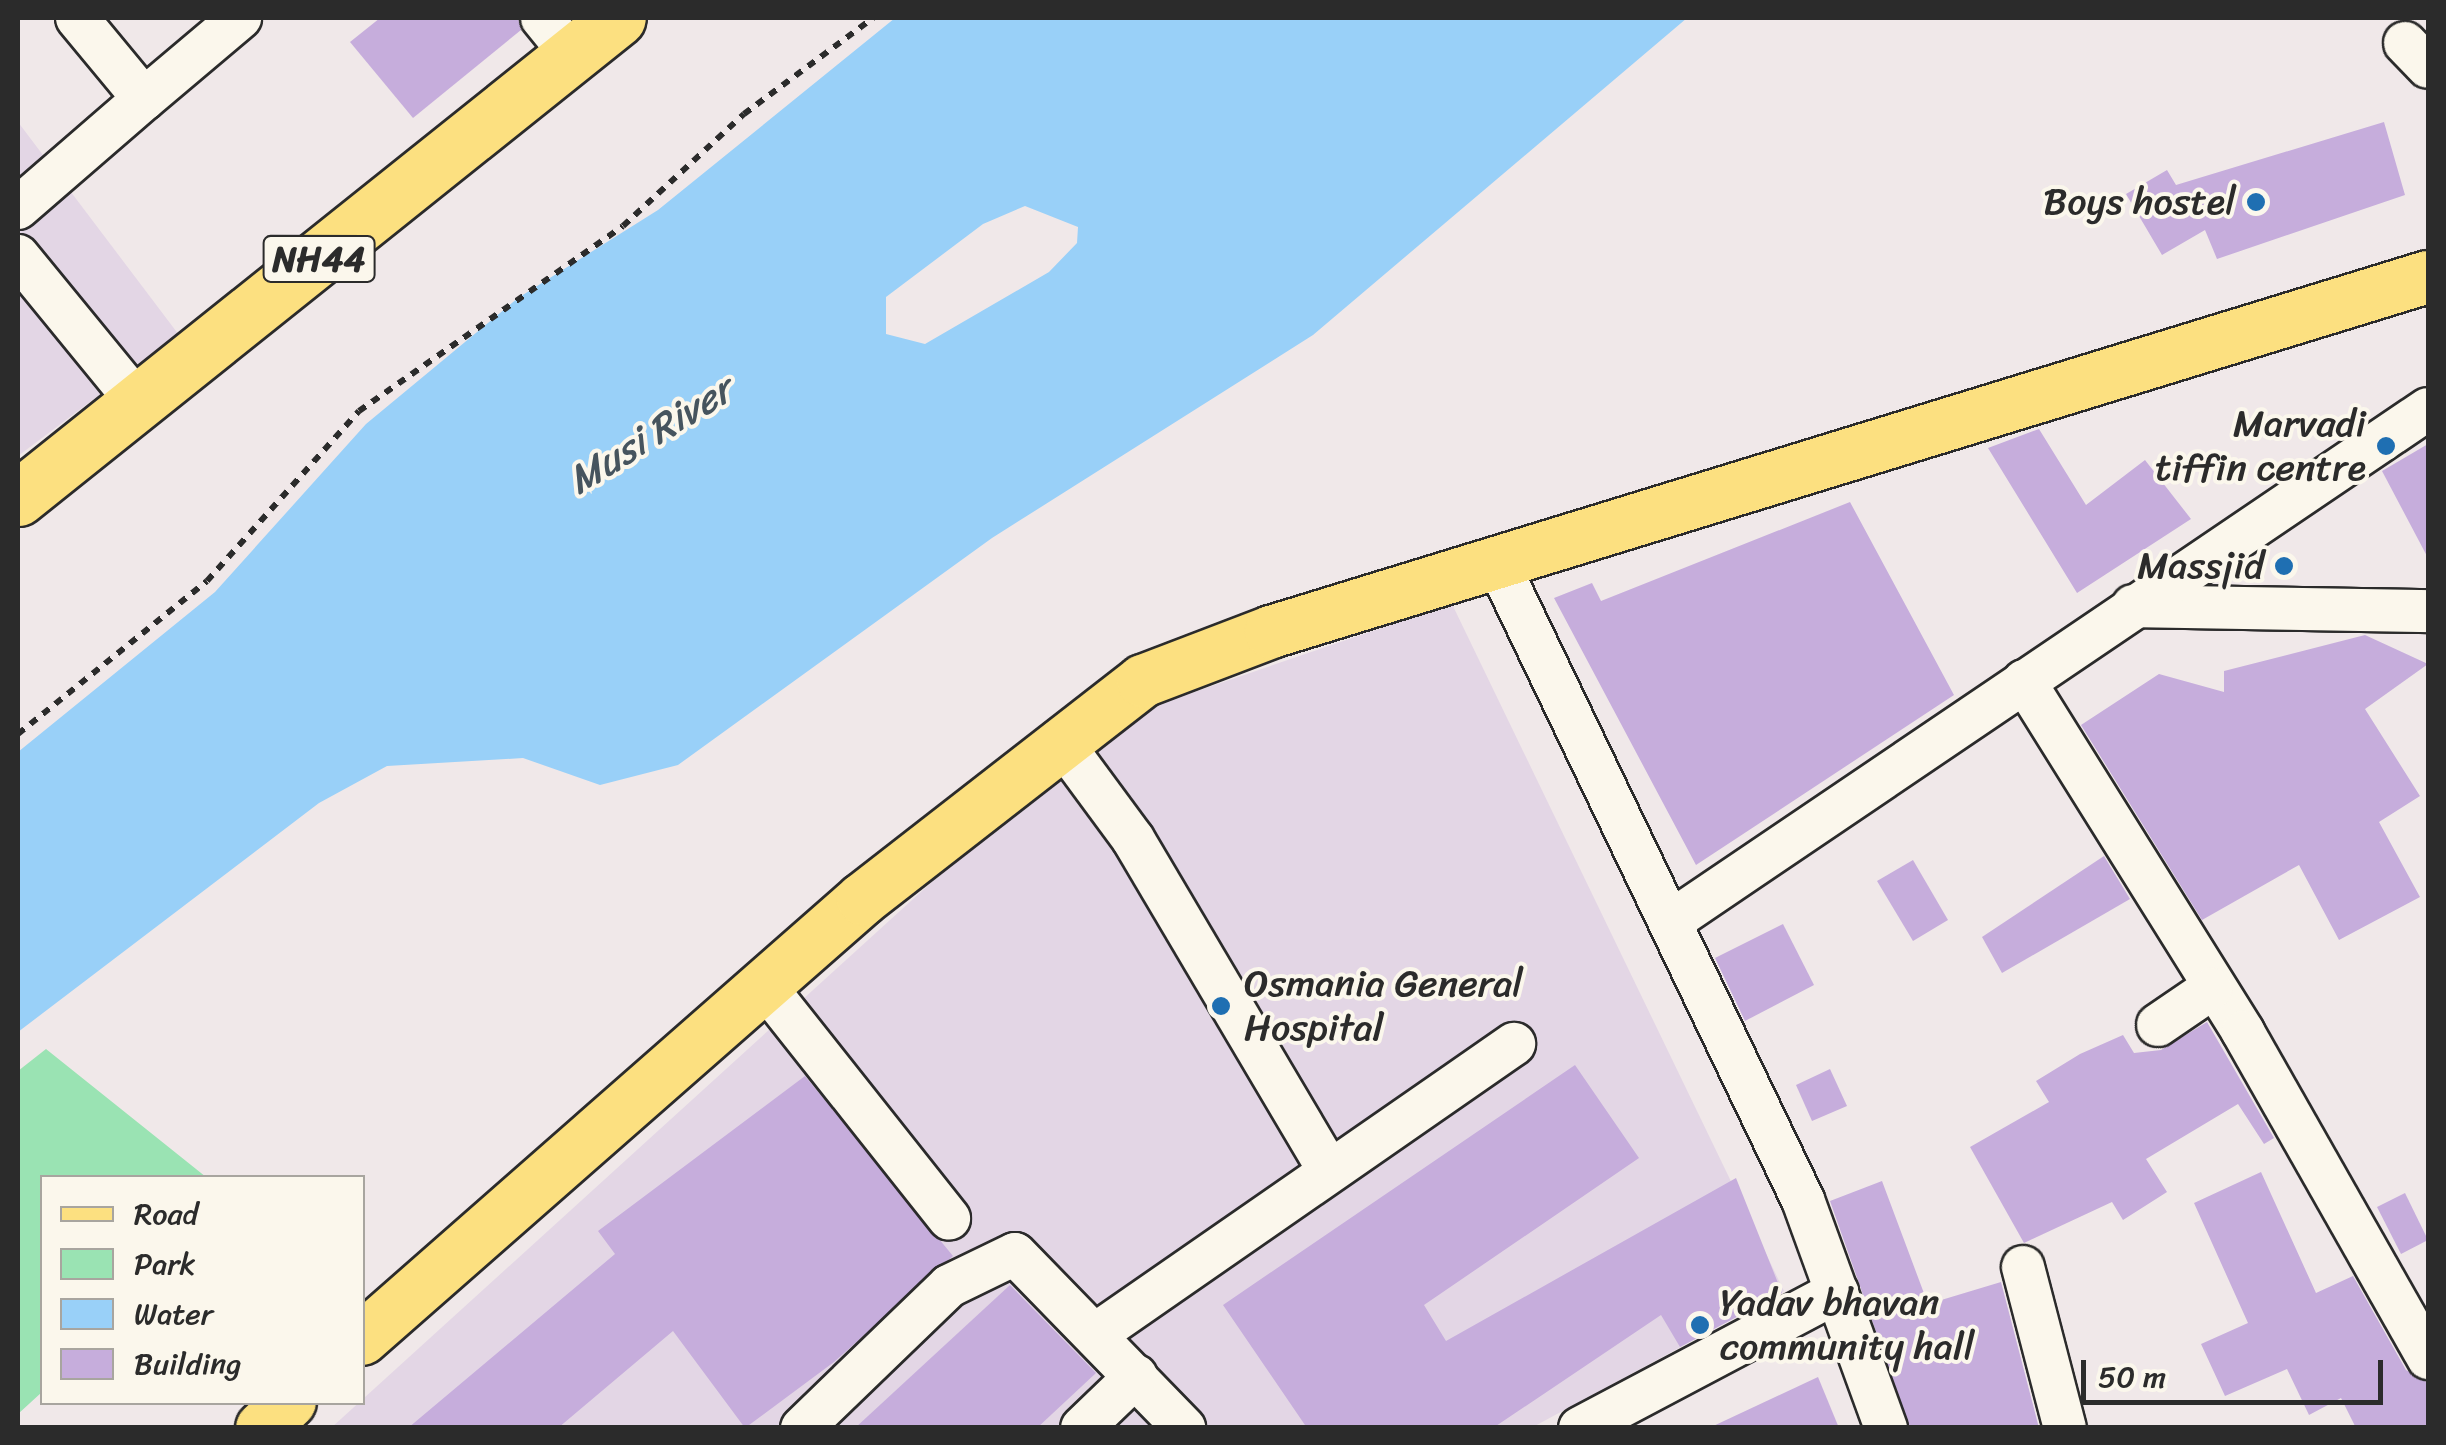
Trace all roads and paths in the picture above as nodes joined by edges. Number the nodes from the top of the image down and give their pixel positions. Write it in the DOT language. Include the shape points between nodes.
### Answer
graph roads {
  1 [pos="77,18"];
  2 [pos="240,18"];
  3 [pos="618,18"];
  4 [pos="874,18"];
  5 [pos="557,36"];
  6 [pos="144,99"];
  7 [pos="18,208"];
  8 [pos="18,256"];
  9 [pos="2428,277"];
  10 [pos="140,404"];
  11 [pos="2428,409"];
  12 [pos="18,498"];
  13 [pos="1497,562"];
  14 [pos="2133,606"];
  15 [pos="2428,611"];
  16 [pos="2024,681"];
  17 [pos="18,734"];
  18 [pos="1060,740"];
  19 [pos="1670,922"];
  20 [pos="764,986"];
  21 [pos="2211,989"];
  22 [pos="2158,1024"];
  23 [pos="1514,1044"];
  24 [pos="1329,1170"];
  25 [pos="950,1218"];
  26 [pos="2024,1267"];
  27 [pos="1836,1292"];
  28 [pos="1096,1334"];
  29 [pos="365,1336"];
  30 [pos="2428,1358"];
  31 [pos="1136,1376"];
  32 [pos="287,1405"];
  33 [pos="262,1428"];
  34 [pos="802,1428"];
  35 [pos="1082,1428"];
  36 [pos="1184,1428"];
  37 [pos="1580,1428"];
  38 [pos="1886,1428"];
  39 [pos="2065,1428"];
  1 -- 6 [label="street"];
  2 -- 6 [label="street"];
  3 -- 5 [label="highway, NH44"];
  4 -- 17 [label="path" via="744,114 622,226 359,411 207,581"];
  5 -- 10 [label="highway, NH44"];
  6 -- 7 [label="street"];
  8 -- 10 [label="street"];
  9 -- 13 [label="main road"];
  10 -- 12 [label="highway, NH44"];
  11 -- 14 [label="street"];
  13 -- 18 [label="main road" via="1143,681"];
  13 -- 19 [label="street"];
  14 -- 15 [label="street"];
  14 -- 16 [label="street"];
  16 -- 19 [label="street"];
  16 -- 21 [label="street"];
  18 -- 20 [label="main road"];
  18 -- 24 [label="street" via="1133,839"];
  19 -- 27 [label="street" via="1803,1200"];
  20 -- 25 [label="street"];
  20 -- 29 [label="main road"];
  21 -- 22 [label="street"];
  21 -- 30 [label="street"];
  23 -- 24 [label="street"];
  24 -- 28 [label="street"];
  26 -- 39 [label="street"];
  27 -- 37 [label="street"];
  27 -- 38 [label="street"];
  28 -- 31 [label="street"];
  28 -- 34 [label="street" via="1038,1268 1015,1254 992,1258 949,1286"];
  31 -- 35 [label="street"];
  31 -- 36 [label="street"];
  32 -- 33 [label="main road"];
}
